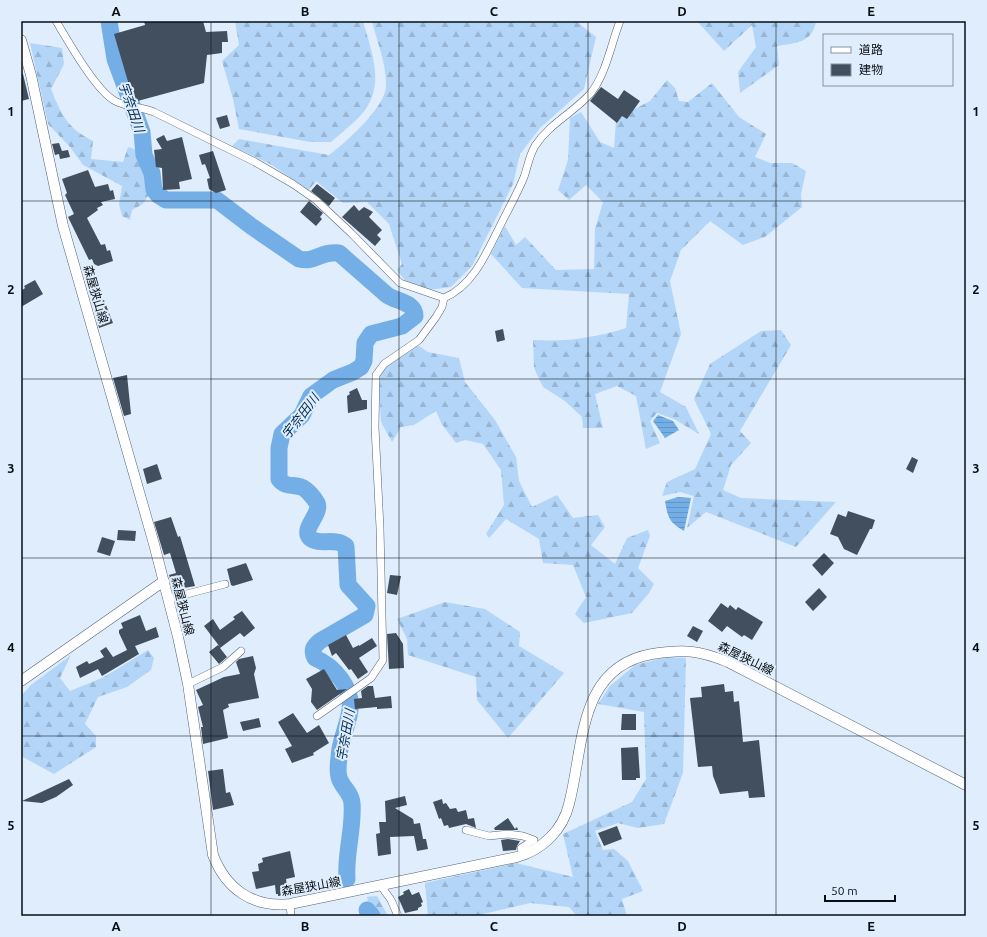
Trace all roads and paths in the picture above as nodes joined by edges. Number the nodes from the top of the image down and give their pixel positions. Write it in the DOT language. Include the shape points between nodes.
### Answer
graph roads {
  1 [pos="56,21"];
  2 [pos="620,21"];
  3 [pos="21,40"];
  4 [pos="444,298"];
  5 [pos="164,581"];
  6 [pos="225,584"];
  7 [pos="168,599"];
  8 [pos="241,652"];
  9 [pos="21,681"];
  10 [pos="188,684"];
  11 [pos="317,716"];
  12 [pos="966,785"];
  13 [pos="466,830"];
  14 [pos="523,855"];
  15 [pos="381,886"];
  16 [pos="290,904"];
  17 [pos="291,916"];
  18 [pos="398,916"];
  1 -- 4 [label="street" via="97,84 114,101 140,106 179,124 293,184 316,200 400,283"];
  2 -- 4 [label="street" via="594,87 535,145 529,155 524,176 481,263 468,280"];
  3 -- 5 [label="main road, 森屋狭山線" via="31,75 63,226"];
  4 -- 11 [label="street" via="436,317 418,340 384,364 376,375 375,427 383,660 370,678"];
  5 -- 7 [label="main road, 森屋狭山線"];
  5 -- 9 [label="main road"];
  6 -- 7 [label="street"];
  7 -- 10 [label="main road, 森屋狭山線"];
  8 -- 10 [label="street" via="223,666"];
  10 -- 16 [label="main road, 森屋狭山線" via="210,842 216,863 232,885 247,897 264,904"];
  12 -- 14 [label="main road, 森屋狭山線" via="728,662 698,651 661,653 640,657 625,664 612,673 598,689 584,719 565,814 554,834 543,844"];
  13 -- 14 [label="street" via="489,836 508,834 534,840 521,848"];
  14 -- 15 [label="main road, 森屋狭山線"];
  15 -- 16 [label="main road, 森屋狭山線"];
  15 -- 18 [label="street"];
  16 -- 17 [label="street"];
}
